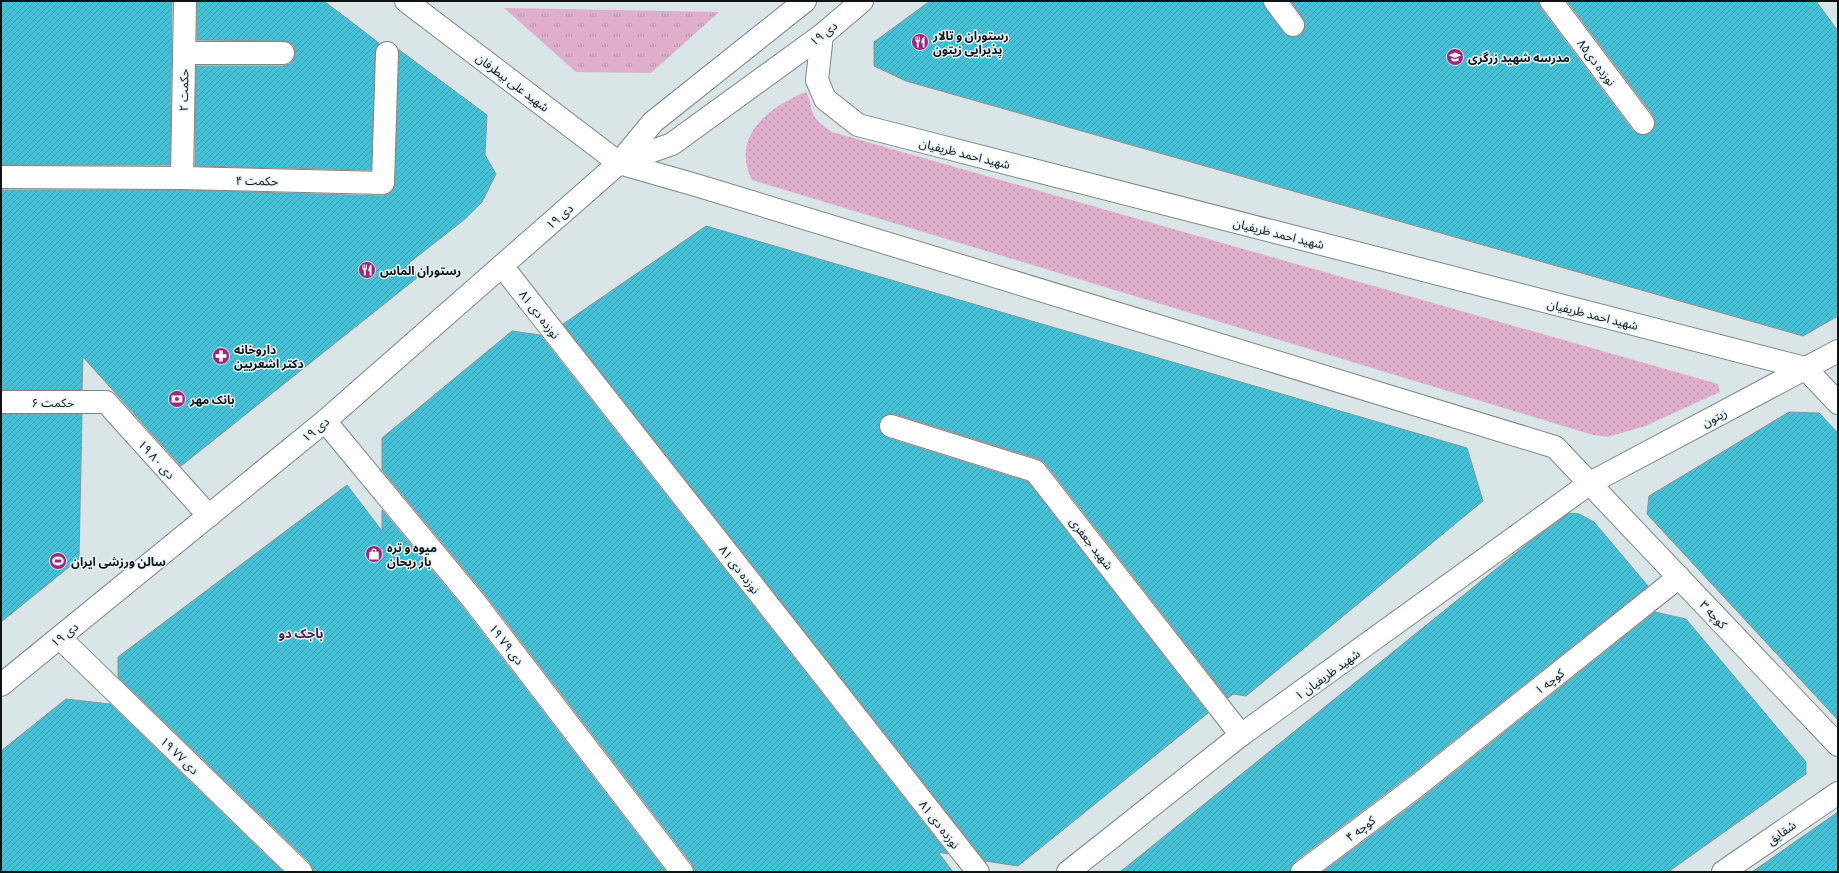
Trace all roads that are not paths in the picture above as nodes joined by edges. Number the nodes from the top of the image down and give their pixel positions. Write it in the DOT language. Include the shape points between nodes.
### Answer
graph roads {
  1 [pos="185,1"];
  2 [pos="406,1"];
  3 [pos="805,1"];
  4 [pos="862,1"];
  5 [pos="1275,1"];
  6 [pos="1551,1"];
  7 [pos="1293,25"];
  8 [pos="822,35"];
  9 [pos="184,53"];
  10 [pos="283,53"];
  11 [pos="387,53"];
  12 [pos="1643,123"];
  13 [pos="619,163"];
  14 [pos="1,177"];
  15 [pos="182,178"];
  16 [pos="502,266"];
  17 [pos="1838,351"];
  18 [pos="1805,368"];
  19 [pos="1,402"];
  20 [pos="106,402"];
  21 [pos="1838,403"];
  22 [pos="325,421"];
  23 [pos="891,426"];
  24 [pos="1590,483"];
  25 [pos="209,516"];
  26 [pos="1680,577"];
  27 [pos="60,638"];
  28 [pos="1,685"];
  29 [pos="1241,735"];
  30 [pos="1838,745"];
  31 [pos="1418,785"];
  32 [pos="1838,793"];
  33 [pos="301,872"];
  34 [pos="682,872"];
  35 [pos="978,872"];
  36 [pos="1068,872"];
  37 [pos="1302,872"];
  38 [pos="1723,872"];
  1 -- 9 [label="street, حکمت ۲"];
  2 -- 13 [label="street, شهید علی بیطرفان"];
  3 -- 13 [label="street, ۱۹ دی" via="653,122"];
  4 -- 8 [label="street, ۱۹ دی"];
  5 -- 7 [label="street"];
  6 -- 12 [label="street, نوزده دی۸۵"];
  8 -- 13 [label="street, ۱۹ دی" via="672,144"];
  8 -- 18 [label="street, شهید احمد ظریفیان" via="817,80 825,99 858,125"];
  9 -- 10 [label="street"];
  9 -- 15 [label="street, حکمت ۲"];
  11 -- 15 [label="street, حکمت ۴" via="383,184"];
  13 -- 16 [label="street, ۱۹ دی"];
  13 -- 24 [label="street" via="715,190 1555,447"];
  14 -- 15 [label="street, حکمت ۴"];
  16 -- 22 [label="street, ۱۹ دی"];
  16 -- 35 [label="street, نوزده دی ۸۱"];
  17 -- 18 [label="street, زيتون"];
  18 -- 21 [label="street"];
  18 -- 24 [label="street, زيتون"];
  19 -- 20 [label="street, حکمت ۶"];
  20 -- 25 [label="street, ۱۹ دی ۸۰"];
  22 -- 25 [label="street, ۱۹ دی"];
  22 -- 34 [label="street, ۱۹ دی ۷۹" via="474,601"];
  23 -- 29 [label="street, شهید جعفری" via="1035,471"];
  24 -- 26 [label="street, کوچه ۳"];
  24 -- 29 [label="street, شهید ظریفیان ۱"];
  25 -- 27 [label="street, ۱۹ دی"];
  26 -- 30 [label="street, کوچه ۳"];
  26 -- 31 [label="street, کوچه ۱"];
  27 -- 28 [label="street, ۱۹ دی"];
  27 -- 33 [label="street, ۱۹ دی ۷۷"];
  29 -- 36 [label="street, شهید ظریفیان ۱"];
  31 -- 37 [label="street, کوچه ۴"];
  32 -- 38 [label="street, شقایق"];
}
